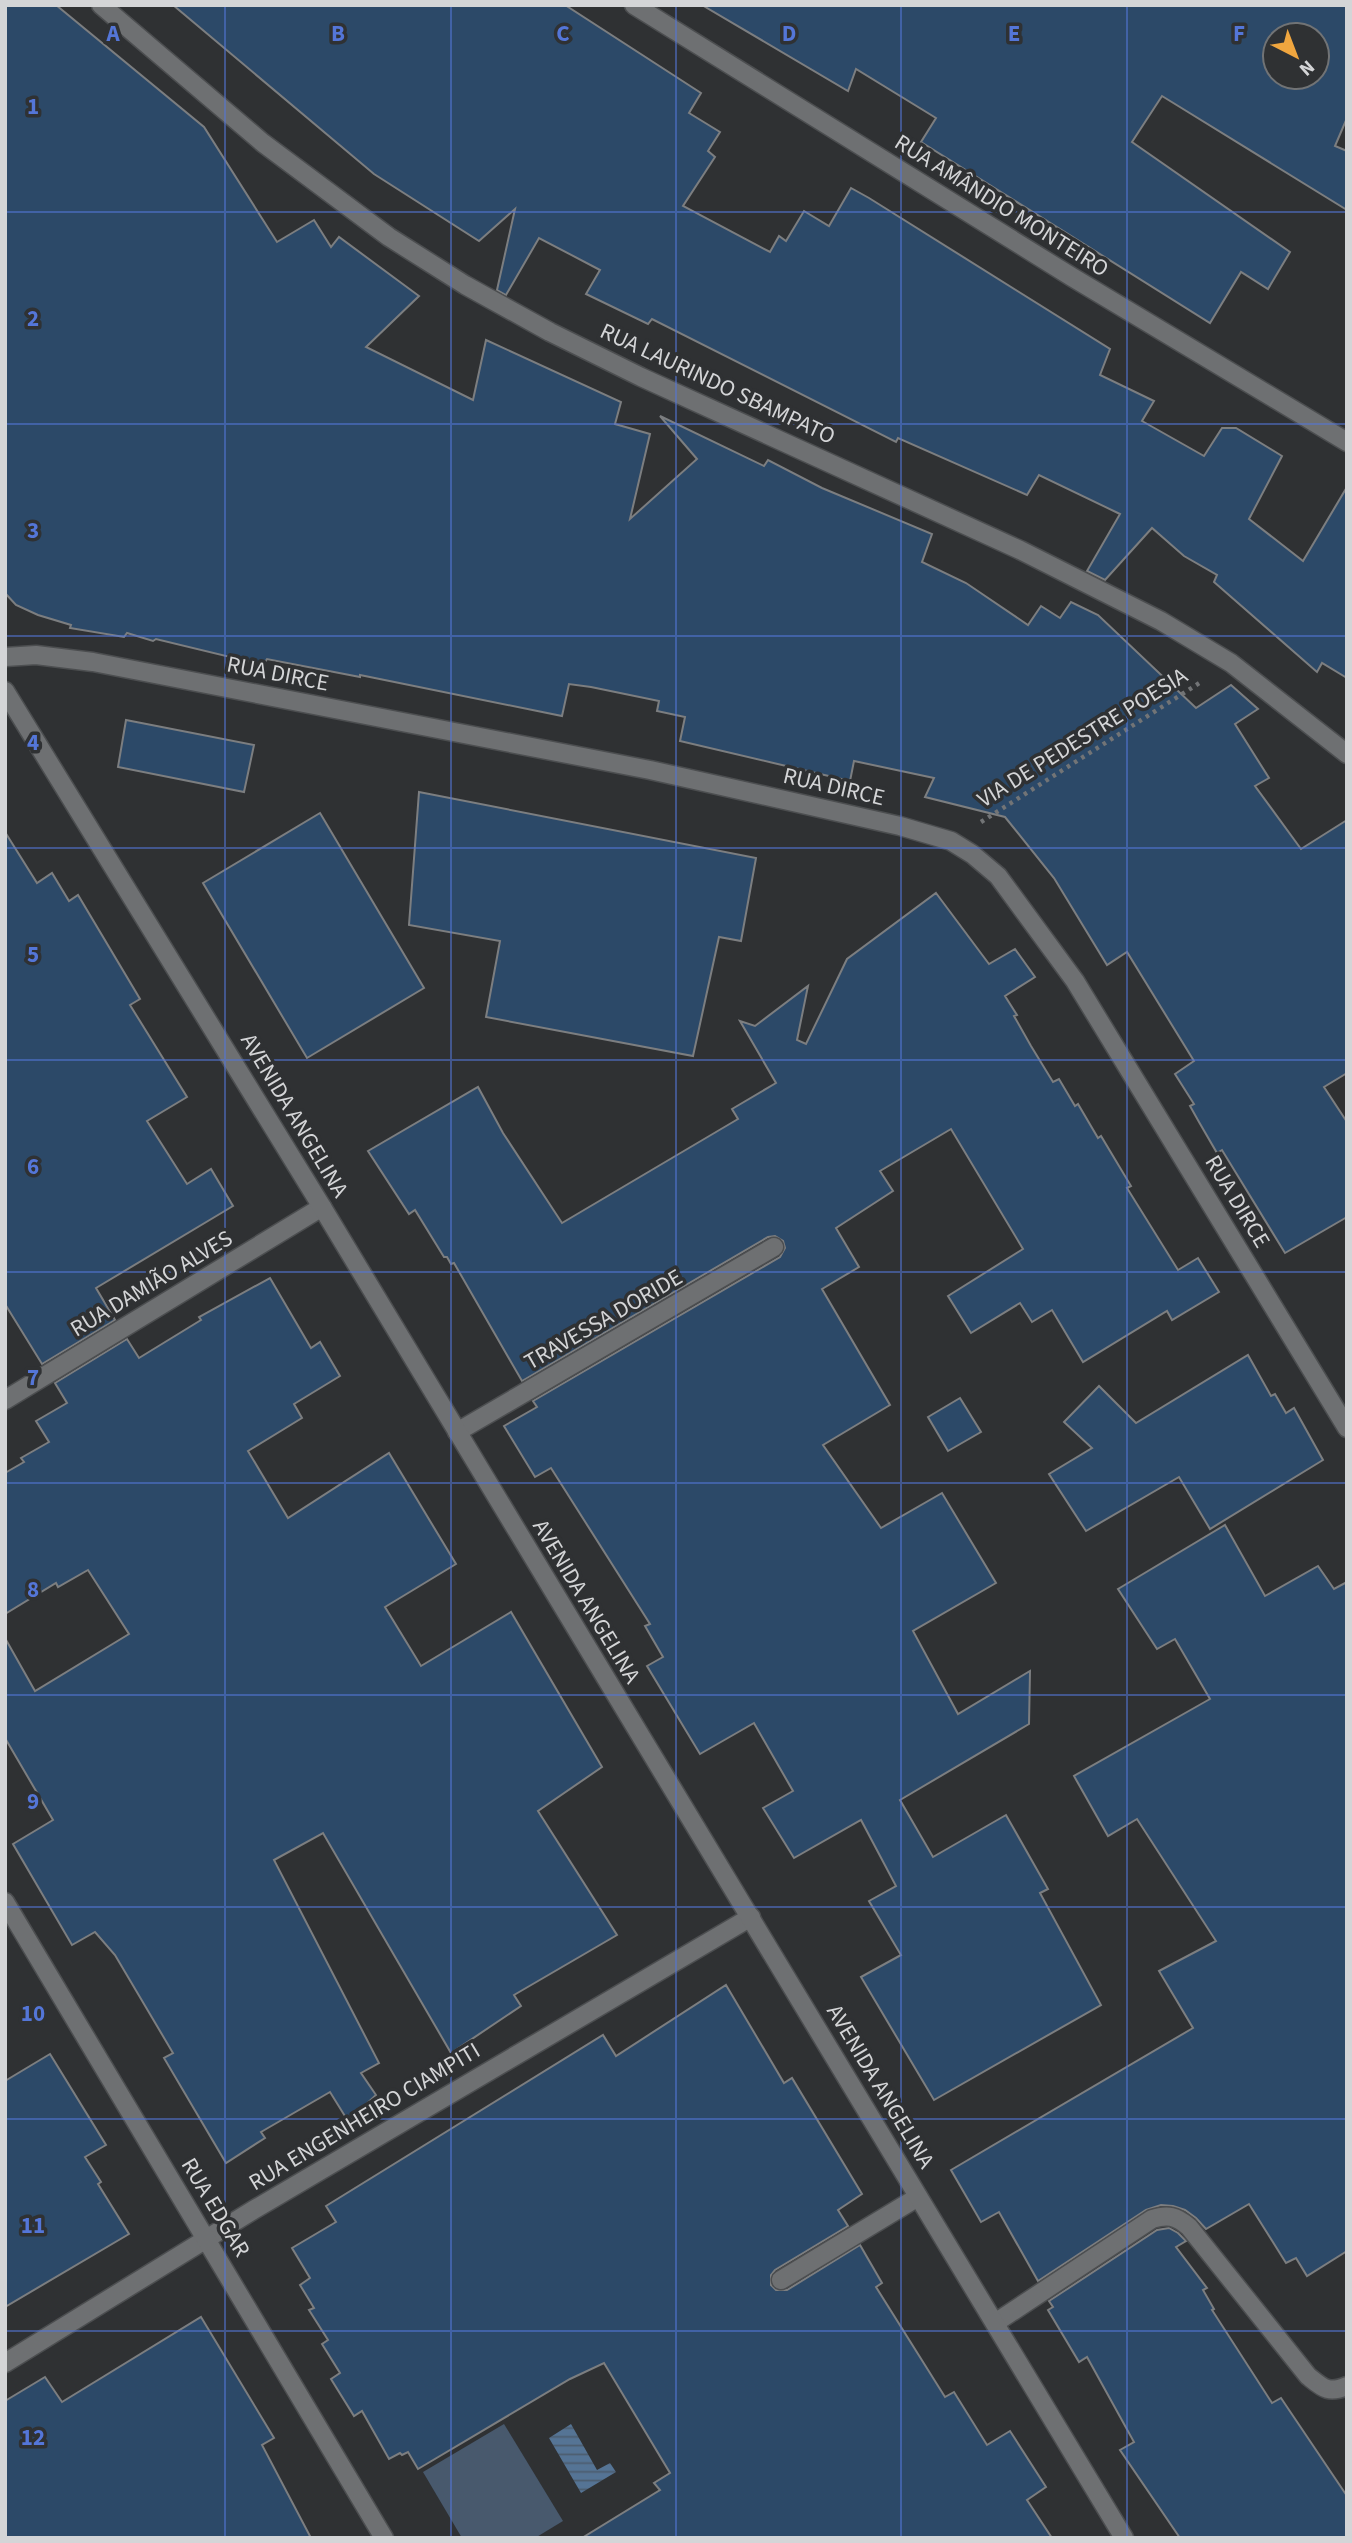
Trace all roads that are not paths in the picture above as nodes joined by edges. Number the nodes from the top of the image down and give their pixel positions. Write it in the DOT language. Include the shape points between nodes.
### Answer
graph roads {
  1 [pos="100,5"];
  2 [pos="634,5"];
  3 [pos="1347,442"];
  4 [pos="5,657"];
  5 [pos="5,691"];
  6 [pos="1347,754"];
  7 [pos="322,1207"];
  8 [pos="774,1247"];
  9 [pos="5,1400"];
  10 [pos="1347,1428"];
  11 [pos="457,1432"];
  12 [pos="5,1902"];
  13 [pos="751,1917"];
  14 [pos="918,2197"];
  15 [pos="207,2238"];
  16 [pos="781,2280"];
  17 [pos="995,2323"];
  18 [pos="5,2363"];
  19 [pos="1347,2386"];
  20 [pos="384,2538"];
  21 [pos="1124,2538"];
  1 -- 6 [label="street, RUA LAURINDO SBAMPATO" via="262,144 388,237 465,285 640,377 1020,550 1161,621 1231,663"];
  2 -- 3 [label="street, RUA AMÂNDIO MONTEIRO"];
  4 -- 10 [label="street, RUA DIRCE" via="36,655 93,662 650,770 951,841 998,876 1075,981"];
  5 -- 7 [label="street, AVENIDA ANGELINA"];
  7 -- 9 [label="street, RUA DAMIÃO ALVES"];
  7 -- 11 [label="street, AVENIDA ANGELINA"];
  8 -- 11 [label="street, TRAVESSA DORIDE"];
  11 -- 13 [label="street, AVENIDA ANGELINA"];
  12 -- 15 [label="street, RUA EDGAR"];
  13 -- 14 [label="street, AVENIDA ANGELINA"];
  13 -- 15 [label="street, RUA ENGENHEIRO CIAMPITI"];
  14 -- 16 [label="street"];
  14 -- 17 [label="street, AVENIDA ANGELINA"];
  15 -- 18 [label="street, RUA ENGENHEIRO CIAMPITI"];
  15 -- 20 [label="street, RUA EDGAR"];
  17 -- 19 [label="street" via="1152,2219 1167,2214 1189,2227 1308,2376 1323,2388 1336,2391"];
  17 -- 21 [label="street, AVENIDA ANGELINA"];
}
